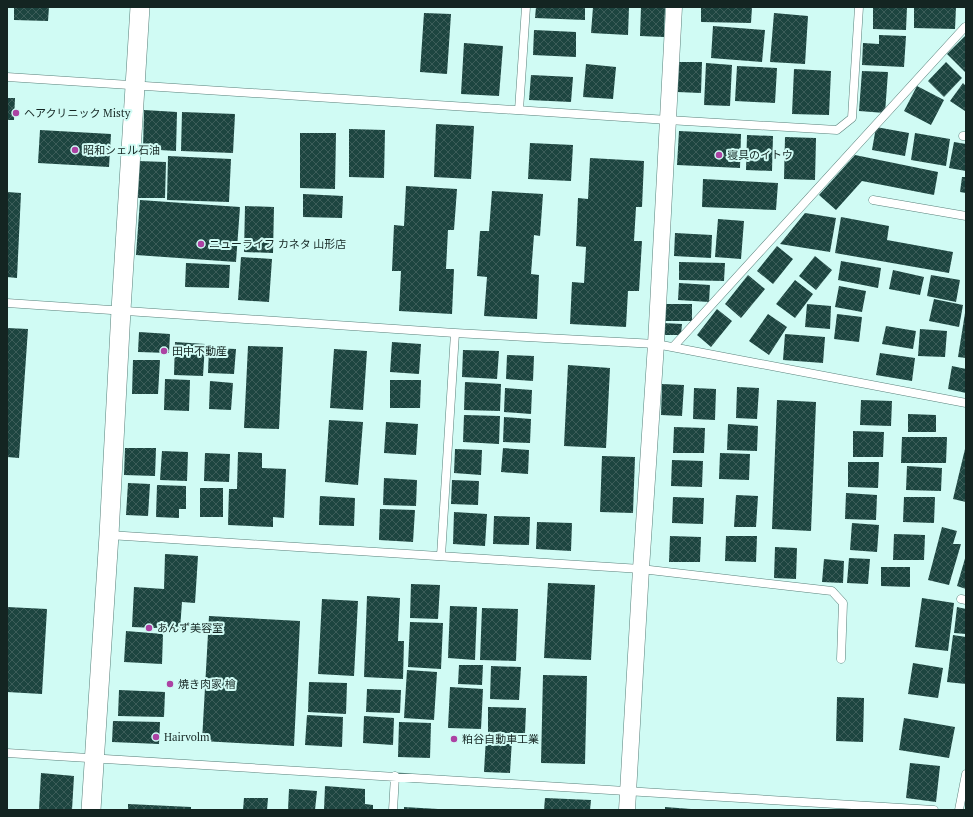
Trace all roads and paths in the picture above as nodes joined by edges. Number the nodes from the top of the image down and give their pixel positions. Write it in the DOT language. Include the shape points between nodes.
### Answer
graph roads {
  1 [pos="140,7"];
  2 [pos="526,7"];
  3 [pos="674,7"];
  4 [pos="859,7"];
  5 [pos="965,27"];
  6 [pos="7,77"];
  7 [pos="135,85"];
  8 [pos="519,110"];
  9 [pos="668,120"];
  10 [pos="873,200"];
  11 [pos="966,216"];
  12 [pos="7,303"];
  13 [pos="121,310"];
  14 [pos="455,333"];
  15 [pos="656,344"];
  16 [pos="673,347"];
  17 [pos="966,404"];
  18 [pos="109,535"];
  19 [pos="440,556"];
  20 [pos="641,569"];
  21 [pos="841,659"];
  22 [pos="7,753"];
  23 [pos="94,758"];
  24 [pos="966,774"];
  25 [pos="395,776"];
  26 [pos="628,791"];
  27 [pos="91,810"];
  28 [pos="393,810"];
  29 [pos="627,810"];
  30 [pos="934,810"];
  31 [pos="959,810"];
  1 -- 7 [label="street"];
  2 -- 8 [label="lane"];
  3 -- 9 [label="street"];
  4 -- 9 [label="lane" via="852,118 837,130"];
  5 -- 16 [label="lane"];
  6 -- 7 [label="lane"];
  7 -- 8 [label="lane"];
  7 -- 13 [label="street"];
  8 -- 9 [label="lane"];
  9 -- 15 [label="street"];
  10 -- 11 [label="lane"];
  12 -- 13 [label="lane"];
  13 -- 14 [label="lane"];
  13 -- 18 [label="street"];
  14 -- 15 [label="lane"];
  14 -- 19 [label="lane"];
  15 -- 16 [label="lane"];
  15 -- 20 [label="street"];
  16 -- 17 [label="lane"];
  18 -- 19 [label="lane"];
  18 -- 23 [label="street"];
  19 -- 20 [label="lane"];
  20 -- 21 [label="lane" via="832,592 844,603"];
  20 -- 26 [label="street"];
  22 -- 23 [label="lane"];
  23 -- 25 [label="lane"];
  23 -- 27 [label="street"];
  24 -- 31 [label="lane"];
  25 -- 26 [label="lane"];
  25 -- 28 [label="lane"];
  26 -- 29 [label="street"];
  26 -- 30 [label="lane"];
}
